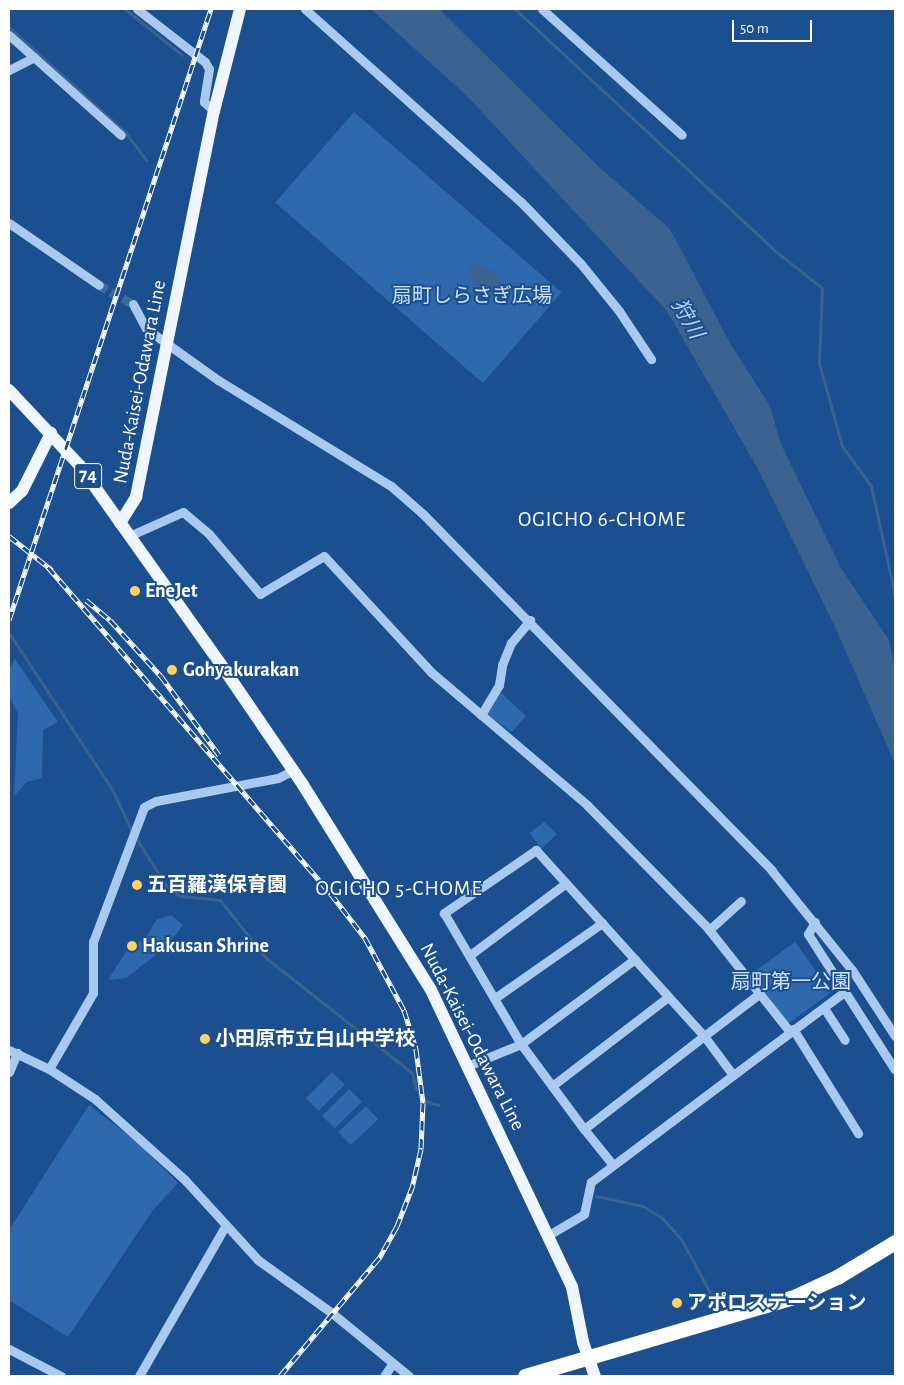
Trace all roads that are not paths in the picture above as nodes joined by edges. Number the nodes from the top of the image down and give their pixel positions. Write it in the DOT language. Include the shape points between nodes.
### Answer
graph roads {
  1 [pos="138,9"];
  2 [pos="240,9"];
  3 [pos="305,9"];
  4 [pos="542,9"];
  5 [pos="9,35"];
  6 [pos="34,57"];
  7 [pos="9,70"];
  8 [pos="214,111"];
  9 [pos="121,135"];
  10 [pos="682,135"];
  11 [pos="9,223"];
  12 [pos="98,285"];
  13 [pos="133,304"];
  14 [pos="166,343"];
  15 [pos="651,359"];
  16 [pos="9,390"];
  17 [pos="51,432"];
  18 [pos="9,503"];
  19 [pos="120,523"];
  20 [pos="129,536"];
  21 [pos="530,620"];
  22 [pos="481,715"];
  23 [pos="292,771"];
  24 [pos="565,884"];
  25 [pos="740,901"];
  26 [pos="815,922"];
  27 [pos="602,923"];
  28 [pos="709,930"];
  29 [pos="470,954"];
  30 [pos="635,959"];
  31 [pos="845,991"];
  32 [pos="759,994"];
  33 [pos="495,998"];
  34 [pos="668,998"];
  35 [pos="824,1008"];
  36 [pos="791,1031"];
  37 [pos="704,1036"];
  38 [pos="895,1036"];
  39 [pos="845,1040"];
  40 [pos="521,1044"];
  41 [pos="13,1052"];
  42 [pos="470,1066"];
  43 [pos="49,1069"];
  44 [pos="895,1070"];
  45 [pos="9,1072"];
  46 [pos="733,1075"];
  47 [pos="552,1086"];
  48 [pos="584,1129"];
  49 [pos="858,1133"];
  50 [pos="614,1165"];
  51 [pos="226,1225"];
  52 [pos="547,1236"];
  53 [pos="895,1242"];
  54 [pos="9,1349"];
  55 [pos="588,1357"];
  56 [pos="392,1364"];
  57 [pos="61,1376"];
  58 [pos="139,1376"];
  59 [pos="384,1376"];
  60 [pos="409,1376"];
  61 [pos="525,1376"];
  62 [pos="595,1376"];
  1 -- 8 [label="street" via="205,62 208,70 204,102"];
  2 -- 8 [label="main road, Nuda-Kaisei-Odawara Line"];
  3 -- 15 [label="street" via="521,202 581,264 619,311"];
  4 -- 10 [label="street"];
  5 -- 6 [label="street"];
  6 -- 7 [label="street"];
  6 -- 9 [label="street"];
  8 -- 14 [label="main road, Nuda-Kaisei-Odawara Line"];
  11 -- 12 [label="street"];
  13 -- 14 [label="street" via="146,328"];
  14 -- 19 [label="main road, Nuda-Kaisei-Odawara Line" via="136,497"];
  14 -- 21 [label="street" via="218,380 391,486"];
  16 -- 17 [label="main road, 74"];
  17 -- 18 [label="main road" via="22,491"];
  17 -- 19 [label="main road, 74" via="80,466"];
  19 -- 20 [label="main road, Nuda-Kaisei-Odawara Line"];
  20 -- 22 [label="street" via="183,512 210,534 260,594 324,556 431,672"];
  20 -- 23 [label="main road, Nuda-Kaisei-Odawara Line"];
  21 -- 22 [label="street" via="511,643 499,684"];
  21 -- 26 [label="street" via="772,871"];
  22 -- 28 [label="street" via="586,805"];
  23 -- 42 [label="main road, Nuda-Kaisei-Odawara Line" via="432,990"];
  23 -- 43 [label="street" via="278,778 152,802 142,810 92,949 93,993"];
  24 -- 27 [label="street"];
  24 -- 29 [label="street"];
  24 -- 29 [label="street" via="536,850 444,913 449,926"];
  25 -- 28 [label="street"];
  26 -- 31 [label="street" via="808,934"];
  26 -- 38 [label="street"];
  27 -- 30 [label="street"];
  27 -- 33 [label="street"];
  28 -- 32 [label="street"];
  29 -- 33 [label="street"];
  30 -- 34 [label="street"];
  30 -- 40 [label="street"];
  31 -- 35 [label="street"];
  31 -- 44 [label="street"];
  32 -- 36 [label="street"];
  32 -- 37 [label="street"];
  33 -- 40 [label="street"];
  34 -- 37 [label="street"];
  34 -- 47 [label="street"];
  35 -- 36 [label="street"];
  35 -- 39 [label="street"];
  36 -- 46 [label="street"];
  36 -- 49 [label="street"];
  37 -- 46 [label="street"];
  37 -- 48 [label="street"];
  40 -- 42 [label="street"];
  40 -- 47 [label="street"];
  41 -- 43 [label="street"];
  41 -- 45 [label="street"];
  42 -- 52 [label="main road, Nuda-Kaisei-Odawara Line"];
  43 -- 51 [label="street" via="95,1098 139,1137"];
  46 -- 50 [label="street"];
  47 -- 48 [label="street"];
  48 -- 50 [label="street"];
  50 -- 52 [label="street" via="591,1182 584,1214"];
  51 -- 56 [label="street" via="258,1260 332,1313"];
  51 -- 58 [label="street"];
  52 -- 55 [label="main road, Nuda-Kaisei-Odawara Line" via="572,1287"];
  53 -- 55 [label="highway" via="837,1277 796,1296"];
  54 -- 57 [label="street"];
  55 -- 61 [label="highway"];
  55 -- 62 [label="main road, Nuda-Kaisei-Odawara Line"];
  56 -- 59 [label="street"];
  56 -- 60 [label="street"];
}
